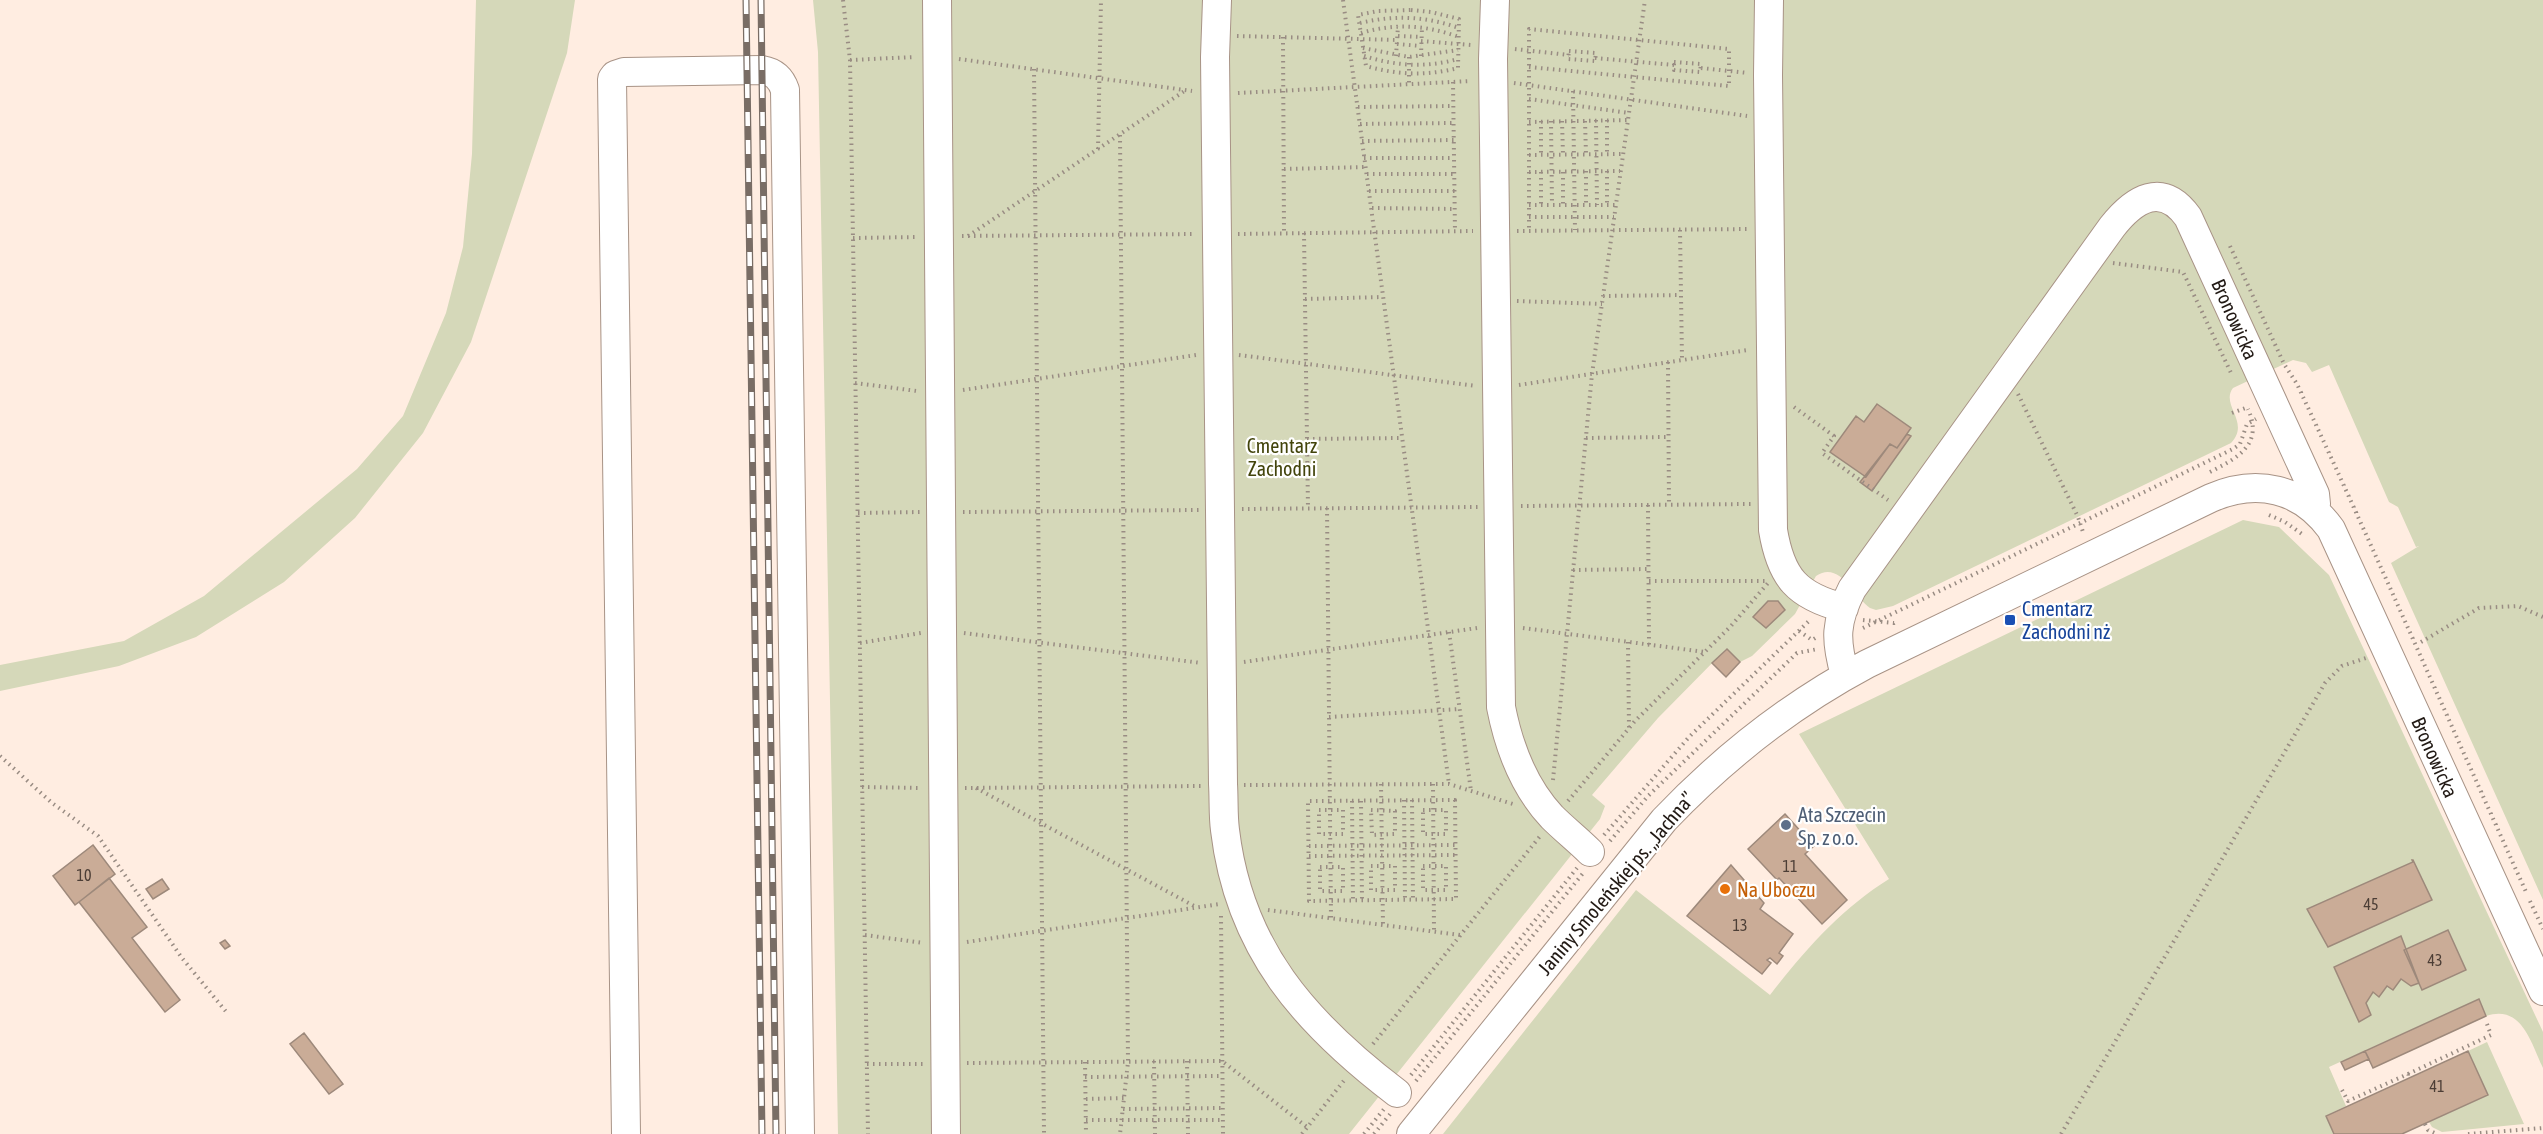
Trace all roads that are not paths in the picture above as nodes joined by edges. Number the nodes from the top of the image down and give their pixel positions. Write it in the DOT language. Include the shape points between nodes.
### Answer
graph roads {
  1 [pos="937,0"];
  2 [pos="1217,0"];
  3 [pos="1495,0"];
  4 [pos="1769,0"];
  5 [pos="2308,522"];
  6 [pos="1840,619"];
  7 [pos="1845,675"];
  8 [pos="1590,852"];
  9 [pos="2543,991"];
  10 [pos="1397,1092"];
  11 [pos="626,1134"];
  12 [pos="800,1134"];
  13 [pos="946,1134"];
  14 [pos="1411,1134"];
  1 -- 13 [label="street"];
  2 -- 10 [label="street" via="1221,666 1224,816 1233,898 1289,992 1316,1024"];
  3 -- 8 [label="street" via="1501,707 1522,774 1552,817"];
  4 -- 6 [label="street" via="1770,396 1775,540 1790,578 1801,591"];
  5 -- 6 [label="street, Bronowicka" via="2316,504 2315,494 2192,224 2180,207 2165,198 2154,197 2134,204 2112,227 1861,574"];
  5 -- 7 [label="street, Janiny Smoleńskiej ps. „Jachna”" via="2299,499 2278,490 2238,488 2084,541"];
  5 -- 9 [label="street, Bronowicka" via="2331,529"];
  6 -- 7 [label="street" via="1839,653"];
  7 -- 14 [label="street, Janiny Smoleńskiej ps. „Jachna”" via="1746,742 1671,813"];
  11 -- 12 [label="street" via="612,79 624,72 754,70 774,74 786,90"];
}
